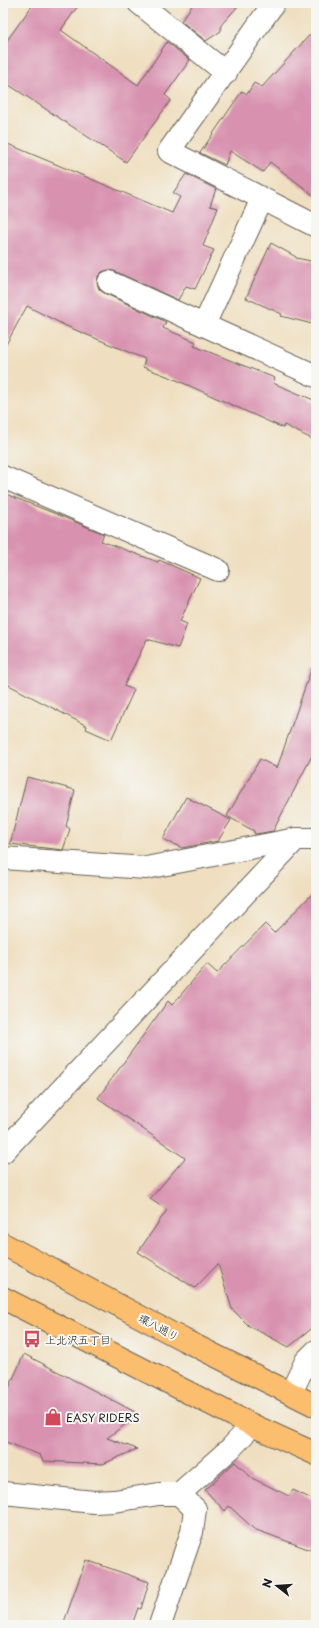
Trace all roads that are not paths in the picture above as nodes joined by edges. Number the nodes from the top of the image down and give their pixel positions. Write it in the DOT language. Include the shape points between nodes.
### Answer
graph roads {
  1 [pos="139,3"];
  2 [pos="274,3"];
  3 [pos="226,73"];
  4 [pos="262,198"];
  5 [pos="316,226"];
  6 [pos="109,282"];
  7 [pos="204,326"];
  8 [pos="316,376"];
  9 [pos="3,477"];
  10 [pos="218,570"];
  11 [pos="306,839"];
  12 [pos="3,858"];
  13 [pos="3,1152"];
  14 [pos="3,1244"];
  15 [pos="3,1298"];
  16 [pos="316,1352"];
  17 [pos="291,1392"];
  18 [pos="316,1406"];
  19 [pos="252,1425"];
  20 [pos="316,1454"];
  21 [pos="3,1492"];
  22 [pos="179,1494"];
  23 [pos="160,1625"];
  1 -- 3 [label="street"];
  2 -- 3 [label="street"];
  3 -- 4 [label="street" via="169,151"];
  4 -- 5 [label="street"];
  4 -- 7 [label="street"];
  6 -- 7 [label="street"];
  7 -- 8 [label="street"];
  9 -- 10 [label="street"];
  11 -- 12 [label="street" via="146,868"];
  11 -- 13 [label="street"];
  14 -- 17 [label="main road, 環八通り" via="184,1340"];
  15 -- 19 [label="main road"];
  16 -- 17 [label="street" via="306,1361"];
  17 -- 18 [label="main road, 環八通り"];
  19 -- 20 [label="main road"];
  19 -- 22 [label="street" via="231,1448"];
  21 -- 22 [label="street" via="94,1502"];
  22 -- 23 [label="street" via="195,1509 192,1532"];
}
